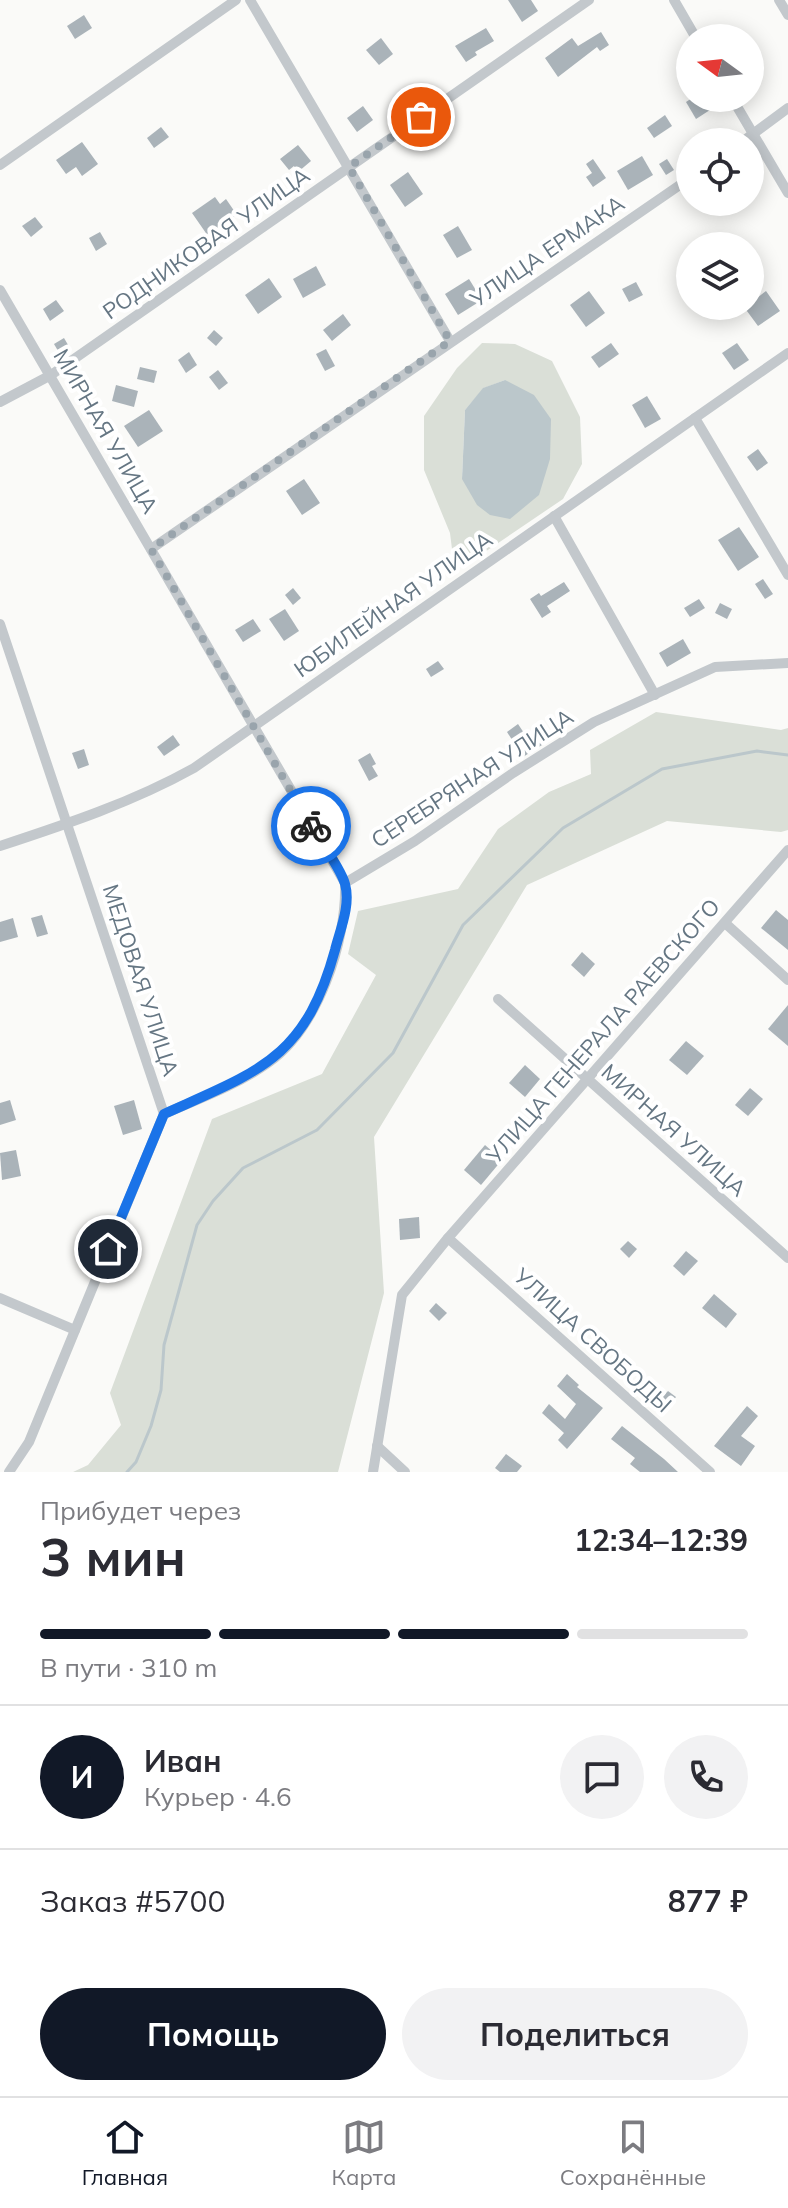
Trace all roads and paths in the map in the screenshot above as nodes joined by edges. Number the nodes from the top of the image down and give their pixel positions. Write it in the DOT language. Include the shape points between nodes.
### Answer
graph roads {
  1 [pos="236,0"];
  2 [pos="250,0"];
  3 [pos="589,0"];
  4 [pos="674,0"];
  5 [pos="779,0"];
  6 [pos="788,15"];
  7 [pos="688,24"];
  8 [pos="788,108"];
  9 [pos="762,128"];
  10 [pos="764,153"];
  11 [pos="0,165"];
  12 [pos="349,167"];
  13 [pos="676,188"];
  14 [pos="788,193"];
  15 [pos="0,290"];
  16 [pos="450,341"];
  17 [pos="788,353"];
  18 [pos="51,375"];
  19 [pos="0,402"];
  20 [pos="695,418"];
  21 [pos="554,516"];
  22 [pos="151,549"];
  23 [pos="788,575"];
  24 [pos="0,624"];
  25 [pos="788,663"];
  26 [pos="655,695"];
  27 [pos="253,726"];
  28 [pos="68,824"];
  29 [pos="0,846"];
  30 [pos="788,850"];
  31 [pos="345,883"];
  32 [pos="725,923"];
  33 [pos="788,980"];
  34 [pos="498,999"];
  35 [pos="587,1080"];
  36 [pos="164,1114"];
  37 [pos="448,1238"];
  38 [pos="788,1258"];
  39 [pos="0,1298"];
  40 [pos="75,1330"];
  41 [pos="377,1446"];
  42 [pos="9,1472"];
  43 [pos="373,1472"];
  44 [pos="405,1472"];
  45 [pos="710,1472"];
  1 -- 11 [label="street"];
  2 -- 12 [label="street"];
  3 -- 12 [label="street, РОДНИКОВАЯ УЛИЦА"];
  4 -- 7 [label="street"];
  5 -- 6 [label="street"];
  8 -- 9 [label="street"];
  10 -- 14 [label="street"];
  12 -- 16 [label="street"];
  12 -- 18 [label="street, РОДНИКОВАЯ УЛИЦА"];
  13 -- 16 [label="street, УЛИЦА ЕРМАКА"];
  15 -- 18 [label="street, МИРНАЯ УЛИЦА"];
  16 -- 22 [label="street, УЛИЦА ЕРМАКА"];
  17 -- 20 [label="street, ЮБИЛЕЙНАЯ УЛИЦА"];
  18 -- 19 [label="street, РОДНИКОВАЯ УЛИЦА"];
  18 -- 22 [label="street, МИРНАЯ УЛИЦА"];
  20 -- 21 [label="street, ЮБИЛЕЙНАЯ УЛИЦА"];
  20 -- 23 [label="street"];
  21 -- 26 [label="street"];
  21 -- 27 [label="street, ЮБИЛЕЙНАЯ УЛИЦА"];
  22 -- 27 [label="street, МИРНАЯ УЛИЦА"];
  24 -- 28 [label="street, МЕДОВАЯ УЛИЦА"];
  25 -- 26 [label="street, СЕРЕБРЯНАЯ УЛИЦА" via="715,667"];
  26 -- 31 [label="street, СЕРЕБРЯНАЯ УЛИЦА" via="594,722"];
  27 -- 28 [label="street, ЮБИЛЕЙНАЯ УЛИЦА" via="168,783"];
  27 -- 31 [label="street, МИРНАЯ УЛИЦА"];
  28 -- 29 [label="street, ЮБИЛЕЙНАЯ УЛИЦА"];
  28 -- 36 [label="street, МЕДОВАЯ УЛИЦА"];
  30 -- 32 [label="street, УЛИЦА ГЕНЕРАЛА РАЕВСКОГО"];
  31 -- 36 [label="street" via="346,909 331,966 303,1027 267,1064"];
  32 -- 33 [label="street"];
  32 -- 35 [label="street, УЛИЦА ГЕНЕРАЛА РАЕВСКОГО"];
  34 -- 35 [label="street, МИРНАЯ УЛИЦА"];
  35 -- 37 [label="street, УЛИЦА ГЕНЕРАЛА РАЕВСКОГО"];
  35 -- 38 [label="street, МИРНАЯ УЛИЦА"];
  36 -- 40 [label="street"];
  37 -- 41 [label="street, УЛИЦА ГЕНЕРАЛА РАЕВСКОГО" via="402,1295"];
  37 -- 45 [label="street, УЛИЦА СВОБОДЫ"];
  39 -- 40 [label="street"];
  40 -- 42 [label="street" via="29,1442"];
  41 -- 43 [label="street, УЛИЦА ГЕНЕРАЛА РАЕВСКОГО"];
  41 -- 44 [label="street"];
}
